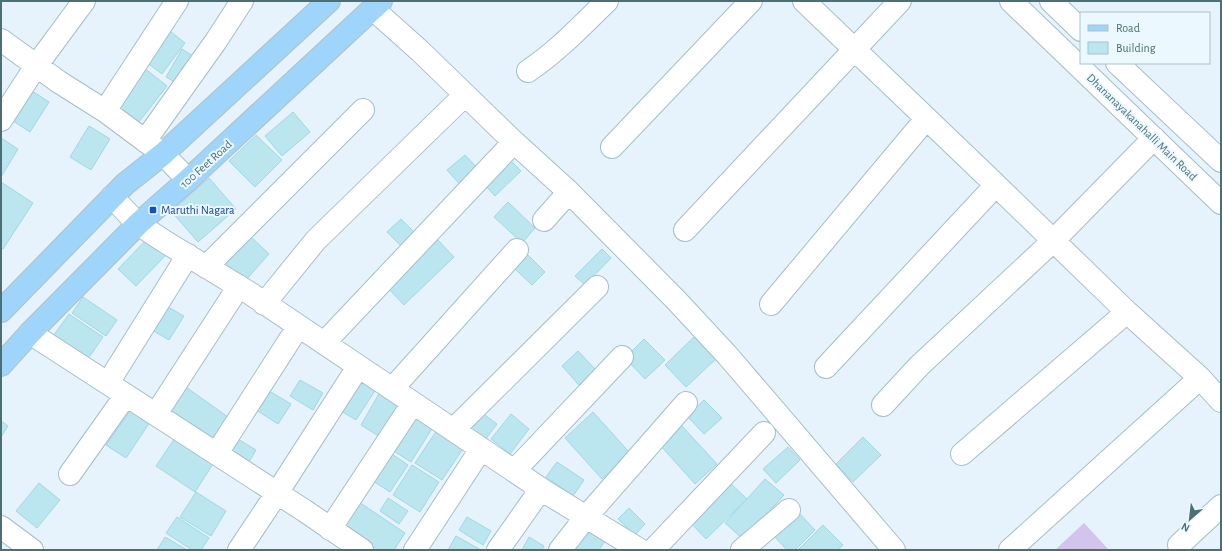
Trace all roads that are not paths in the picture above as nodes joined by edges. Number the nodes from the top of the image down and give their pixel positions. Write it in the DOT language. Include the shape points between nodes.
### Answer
graph roads {
  1 [pos="84,1"];
  2 [pos="177,1"];
  3 [pos="242,1"];
  4 [pos="329,1"];
  5 [pos="607,1"];
  6 [pos="751,1"];
  7 [pos="804,1"];
  8 [pos="900,1"];
  9 [pos="1011,1"];
  10 [pos="1051,1"];
  11 [pos="377,5"];
  12 [pos="1080,29"];
  13 [pos="1,40"];
  14 [pos="854,49"];
  15 [pos="1117,64"];
  16 [pos="36,66"];
  17 [pos="528,71"];
  18 [pos="464,95"];
  19 [pos="363,110"];
  20 [pos="105,111"];
  21 [pos="926,119"];
  22 [pos="1,120"];
  23 [pos="1154,138"];
  24 [pos="145,141"];
  25 [pos="514,142"];
  26 [pos="612,147"];
  27 [pos="163,154"];
  28 [pos="1221,161"];
  29 [pos="188,180"];
  30 [pos="996,185"];
  31 [pos="569,192"];
  32 [pos="112,197"];
  33 [pos="1221,203"];
  34 [pos="544,220"];
  35 [pos="138,224"];
  36 [pos="685,230"];
  37 [pos="1053,241"];
  38 [pos="517,250"];
  39 [pos="188,255"];
  40 [pos="206,267"];
  41 [pos="239,286"];
  42 [pos="597,287"];
  43 [pos="264,304"];
  44 [pos="771,304"];
  45 [pos="1,312"];
  46 [pos="1126,312"];
  47 [pos="298,327"];
  48 [pos="30,333"];
  49 [pos="324,343"];
  50 [pos="622,357"];
  51 [pos="1,366"];
  52 [pos="358,367"];
  53 [pos="826,367"];
  54 [pos="1200,378"];
  55 [pos="108,383"];
  56 [pos="392,389"];
  57 [pos="126,395"];
  58 [pos="1221,401"];
  59 [pos="413,403"];
  60 [pos="686,403"];
  61 [pos="883,405"];
  62 [pos="156,414"];
  63 [pos="453,430"];
  64 [pos="764,433"];
  65 [pos="481,449"];
  66 [pos="217,453"];
  67 [pos="962,454"];
  68 [pos="514,471"];
  69 [pos="70,474"];
  70 [pos="541,489"];
  71 [pos="277,493"];
  72 [pos="1221,506"];
  73 [pos="789,510"];
  74 [pos="586,517"];
  75 [pos="1,527"];
  76 [pos="330,529"];
  77 [pos="1179,545"];
  78 [pos="352,547"];
  79 [pos="32,550"];
  80 [pos="239,550"];
  81 [pos="415,550"];
  82 [pos="498,550"];
  83 [pos="560,550"];
  84 [pos="640,550"];
  85 [pos="653,550"];
  86 [pos="742,550"];
  87 [pos="894,550"];
  88 [pos="1010,550"];
  1 -- 16 [label="street"];
  2 -- 20 [label="street"];
  3 -- 24 [label="street"];
  4 -- 27 [label="main road"];
  5 -- 17 [label="street" via="564,43"];
  6 -- 26 [label="street"];
  7 -- 14 [label="street"];
  8 -- 14 [label="street"];
  9 -- 23 [label="street, Dhananayakanahalli Main Road"];
  10 -- 12 [label="street"];
  11 -- 18 [label="street"];
  11 -- 29 [label="main road, 100 Feet Road"];
  13 -- 16 [label="street"];
  14 -- 21 [label="street"];
  14 -- 36 [label="street"];
  15 -- 28 [label="street"];
  16 -- 20 [label="street"];
  16 -- 22 [label="street"];
  18 -- 25 [label="street"];
  18 -- 43 [label="street" via="316,240"];
  19 -- 40 [label="street"];
  20 -- 24 [label="street"];
  21 -- 30 [label="street"];
  21 -- 44 [label="street"];
  23 -- 33 [label="street, Dhananayakanahalli Main Road"];
  23 -- 37 [label="street"];
  24 -- 27 [label="street"];
  25 -- 31 [label="street"];
  25 -- 49 [label="street"];
  27 -- 29 [label="street"];
  27 -- 32 [label="main road"];
  29 -- 35 [label="main road, 100 Feet Road"];
  30 -- 37 [label="street"];
  30 -- 53 [label="street"];
  31 -- 34 [label="street"];
  31 -- 87 [label="street" via="728,356"];
  32 -- 35 [label="street"];
  32 -- 45 [label="main road"];
  35 -- 39 [label="street"];
  35 -- 48 [label="main road, 100 Feet Road"];
  37 -- 46 [label="street"];
  37 -- 61 [label="street" via="920,366"];
  38 -- 56 [label="street"];
  39 -- 40 [label="street"];
  39 -- 55 [label="street"];
  40 -- 41 [label="street"];
  41 -- 43 [label="street"];
  41 -- 62 [label="street"];
  42 -- 63 [label="street"];
  43 -- 47 [label="street"];
  46 -- 54 [label="street"];
  46 -- 67 [label="street"];
  47 -- 49 [label="street"];
  47 -- 66 [label="street"];
  48 -- 51 [label="main road, 100 Feet Road"];
  48 -- 55 [label="street"];
  49 -- 52 [label="street"];
  50 -- 68 [label="street"];
  52 -- 56 [label="street"];
  52 -- 71 [label="street"];
  54 -- 58 [label="street"];
  54 -- 88 [label="street"];
  55 -- 57 [label="street"];
  56 -- 59 [label="street"];
  57 -- 62 [label="street"];
  57 -- 69 [label="street"];
  59 -- 63 [label="street"];
  59 -- 76 [label="street"];
  60 -- 74 [label="street"];
  62 -- 66 [label="street"];
  63 -- 65 [label="street"];
  64 -- 85 [label="street"];
  65 -- 68 [label="street"];
  65 -- 81 [label="street"];
  66 -- 71 [label="street"];
  68 -- 70 [label="street"];
  70 -- 74 [label="street"];
  70 -- 82 [label="street"];
  71 -- 76 [label="street"];
  71 -- 80 [label="street"];
  72 -- 77 [label="street"];
  73 -- 86 [label="street"];
  74 -- 83 [label="street"];
  74 -- 84 [label="street"];
  75 -- 79 [label="street"];
  76 -- 78 [label="street"];
}
